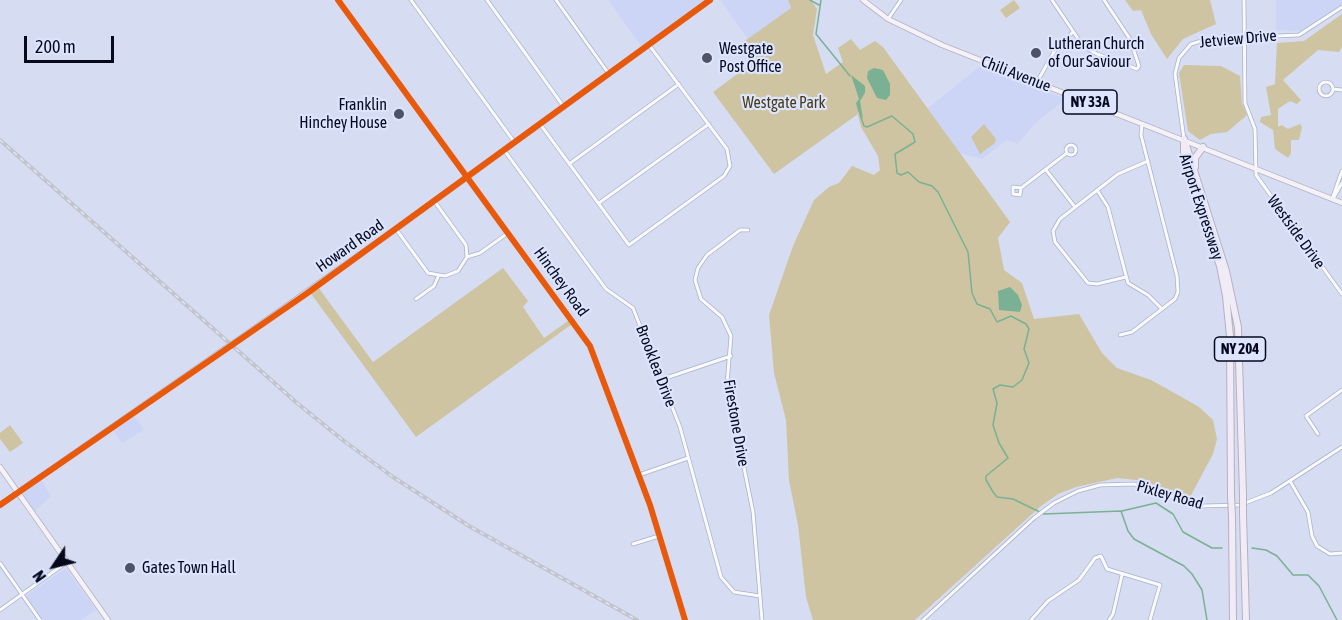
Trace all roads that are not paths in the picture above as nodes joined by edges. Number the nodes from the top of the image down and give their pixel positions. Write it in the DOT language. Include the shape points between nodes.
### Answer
graph roads {
  1 [pos="338,0"];
  2 [pos="411,0"];
  3 [pos="487,0"];
  4 [pos="556,0"];
  5 [pos="710,0"];
  6 [pos="863,0"];
  7 [pos="901,0"];
  8 [pos="1052,0"];
  9 [pos="1104,0"];
  10 [pos="1244,0"];
  11 [pos="1342,7"];
  12 [pos="888,19"];
  13 [pos="1073,32"];
  14 [pos="1245,37"];
  15 [pos="649,45"];
  16 [pos="609,74"];
  17 [pos="1037,82"];
  18 [pos="679,84"];
  19 [pos="1333,89"];
  20 [pos="1342,90"];
  21 [pos="564,107"];
  22 [pos="1142,123"];
  23 [pos="540,124"];
  24 [pos="709,124"];
  25 [pos="1184,139"];
  26 [pos="515,143"];
  27 [pos="1203,147"];
  28 [pos="504,150"];
  29 [pos="1066,153"];
  30 [pos="1148,161"];
  31 [pos="569,164"];
  32 [pos="1254,167"];
  33 [pos="1046,170"];
  34 [pos="1342,171"];
  35 [pos="467,178"];
  36 [pos="1198,182"];
  37 [pos="1342,183"];
  38 [pos="1021,188"];
  39 [pos="1097,190"];
  40 [pos="1332,199"];
  41 [pos="435,202"];
  42 [pos="1342,202"];
  43 [pos="599,203"];
  44 [pos="1075,207"];
  45 [pos="396,229"];
  46 [pos="747,230"];
  47 [pos="508,233"];
  48 [pos="467,257"];
  49 [pos="438,277"];
  50 [pos="1126,277"];
  51 [pos="1342,294"];
  52 [pos="416,299"];
  53 [pos="1162,309"];
  54 [pos="1120,335"];
  55 [pos="731,356"];
  56 [pos="660,380"];
  57 [pos="1342,390"];
  58 [pos="1318,434"];
  59 [pos="1342,447"];
  60 [pos="688,458"];
  61 [pos="0,467"];
  62 [pos="639,475"];
  63 [pos="1290,481"];
  64 [pos="18,492"];
  65 [pos="0,505"];
  66 [pos="660,536"];
  67 [pos="633,544"];
  68 [pos="1342,553"];
  69 [pos="67,562"];
  70 [pos="0,563"];
  71 [pos="1122,575"];
  72 [pos="22,594"];
  73 [pos="760,596"];
  74 [pos="0,610"];
  75 [pos="40,620"];
  76 [pos="108,620"];
  77 [pos="685,620"];
  78 [pos="762,620"];
  79 [pos="923,620"];
  80 [pos="1031,620"];
  81 [pos="1109,620"];
  82 [pos="1150,620"];
  83 [pos="1233,620"];
  84 [pos="1245,620"];
  1 -- 35 [label="street, Hinchey Road"];
  2 -- 26 [label="street"];
  3 -- 21 [label="street"];
  4 -- 16 [label="street"];
  5 -- 15 [label="main road, Howard Road"];
  6 -- 12 [label="main road, Chili Avenue / NY 33A"];
  7 -- 12 [label="street"];
  8 -- 13 [label="street"];
  9 -- 13 [label="street" via="1130,39 1139,68 1092,52"];
  10 -- 14 [label="street"];
  11 -- 14 [label="street, Jetview Drive" via="1299,35"];
  12 -- 17 [label="main road, Chili Avenue / NY 33A" via="938,44"];
  13 -- 17 [label="street" via="1055,50"];
  14 -- 25 [label="street, Jetview Drive" via="1197,41 1179,58 1175,74"];
  14 -- 32 [label="street" via="1245,103 1256,129"];
  15 -- 16 [label="main road, Howard Road"];
  15 -- 18 [label="street"];
  16 -- 21 [label="main road, Howard Road"];
  17 -- 22 [label="main road, Chili Avenue / NY 33A"];
  18 -- 24 [label="street"];
  18 -- 31 [label="street"];
  19 -- 19 [label="street" via="1326,82 1320,90 1326,96"];
  19 -- 20 [label="street"];
  21 -- 23 [label="main road, Howard Road"];
  22 -- 25 [label="main road, Chili Avenue / NY 33A"];
  22 -- 30 [label="street"];
  23 -- 26 [label="main road, Howard Road"];
  23 -- 31 [label="street"];
  24 -- 43 [label="street"];
  24 -- 43 [label="street" via="730,154 728,171 629,245"];
  25 -- 27 [label="main road, Chili Avenue / NY 33A"];
  25 -- 36 [label="highway, Airport Expressway / NY 204"];
  25 -- 83 [label="highway, Airport Expressway / NY 204, bridge" via="1182,148 1226,296 1230,336"];
  26 -- 28 [label="main road, Howard Road"];
  27 -- 32 [label="main road, Chili Avenue / NY 33A"];
  27 -- 36 [label="highway" via="1195,158"];
  28 -- 35 [label="main road, Howard Road"];
  28 -- 56 [label="street, Brooklea Drive" via="606,289 633,308"];
  29 -- 33 [label="street"];
  30 -- 39 [label="street" via="1127,168"];
  30 -- 53 [label="street" via="1179,285 1175,299"];
  31 -- 43 [label="street"];
  32 -- 40 [label="main road, Chili Avenue / NY 33A"];
  32 -- 51 [label="street, Westside Drive" via="1261,185"];
  33 -- 38 [label="street"];
  33 -- 44 [label="street"];
  34 -- 40 [label="street"];
  35 -- 41 [label="main road, Howard Road"];
  35 -- 47 [label="street, Hinchey Road"];
  36 -- 84 [label="highway, Airport Expressway / NY 204, bridge" via="1226,271 1238,327"];
  37 -- 40 [label="street"];
  39 -- 44 [label="street"];
  39 -- 50 [label="street" via="1108,207"];
  40 -- 42 [label="main road, Chili Avenue / NY 33A"];
  41 -- 45 [label="main road, Howard Road"];
  41 -- 48 [label="street" via="464,239"];
  44 -- 50 [label="street" via="1054,226 1055,242 1088,283"];
  45 -- 49 [label="street" via="423,268"];
  45 -- 64 [label="main road, Howard Road, bridge"];
  46 -- 55 [label="street, Firestone Drive" via="740,230 712,251 700,263 695,280 704,302 727,325"];
  47 -- 48 [label="street" via="480,253"];
  47 -- 62 [label="street, Hinchey Road" via="590,345"];
  48 -- 49 [label="street" via="458,271"];
  49 -- 52 [label="street" via="434,286"];
  50 -- 53 [label="street" via="1132,287"];
  53 -- 54 [label="street" via="1132,332"];
  55 -- 56 [label="street"];
  55 -- 73 [label="street, Firestone Drive" via="727,384 753,512"];
  56 -- 60 [label="street, Brooklea Drive"];
  57 -- 58 [label="street" via="1306,416"];
  59 -- 63 [label="street, Pixley Road"];
  60 -- 62 [label="street"];
  60 -- 73 [label="street, Brooklea Drive" via="724,583 734,592"];
  61 -- 64 [label="main road"];
  62 -- 66 [label="street, Hinchey Road"];
  63 -- 68 [label="street" via="1308,512 1317,546 1330,554"];
  63 -- 79 [label="street, Pixley Road" via="1259,499 1224,507 1192,504 1134,484 1112,483 1077,491 1039,514"];
  64 -- 65 [label="main road, Howard Road"];
  64 -- 69 [label="main road"];
  66 -- 67 [label="street"];
  66 -- 77 [label="street, Hinchey Road"];
  69 -- 72 [label="street"];
  69 -- 76 [label="main road"];
  70 -- 72 [label="street"];
  71 -- 80 [label="street" via="1107,569 1098,557 1079,580 1048,601"];
  71 -- 81 [label="street"];
  71 -- 82 [label="street" via="1160,585"];
  72 -- 74 [label="street"];
  72 -- 75 [label="street"];
  73 -- 78 [label="street, Firestone Drive"];
}
